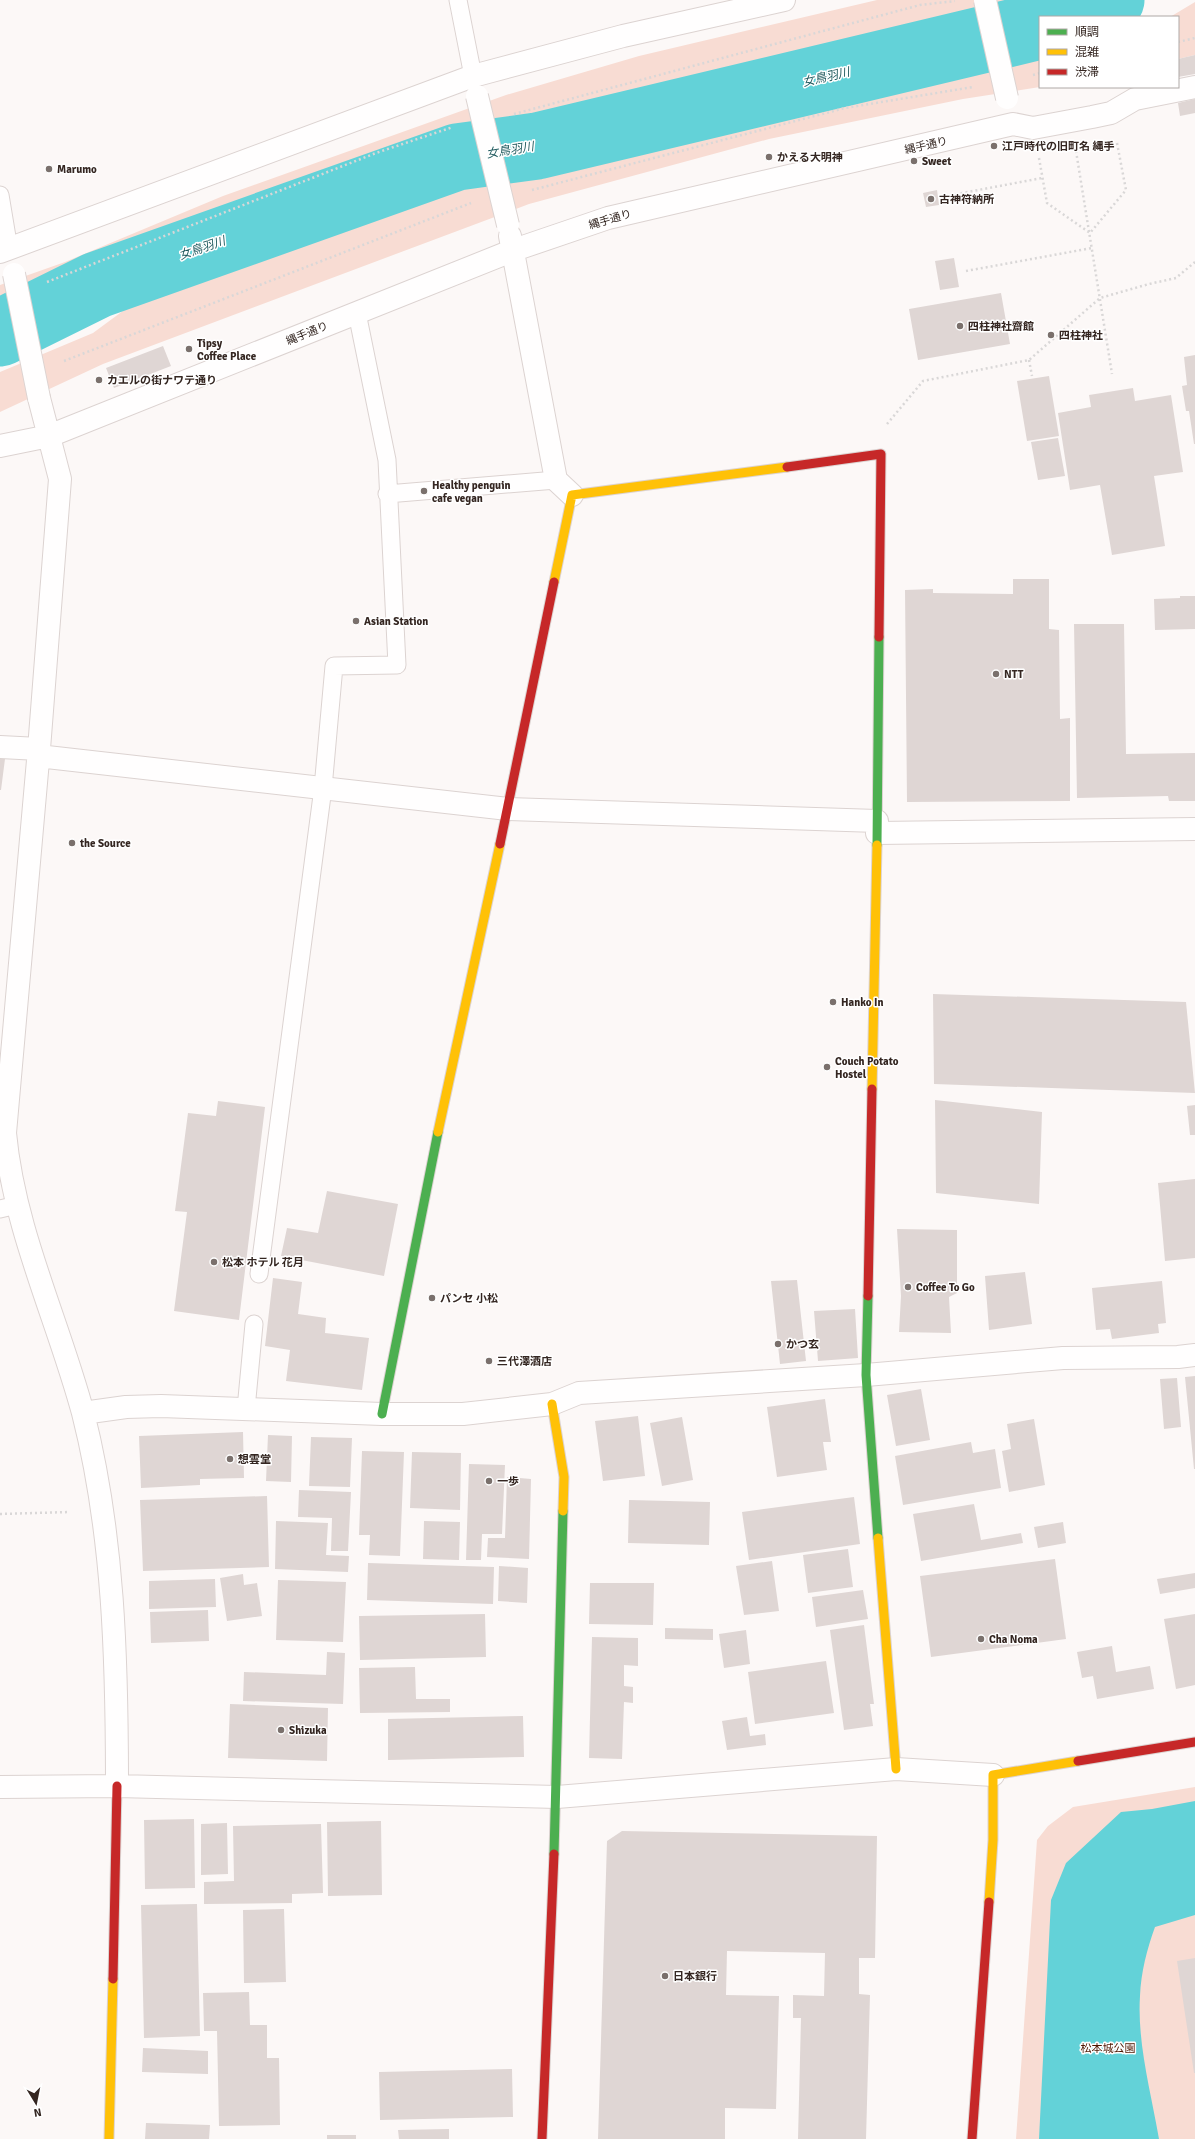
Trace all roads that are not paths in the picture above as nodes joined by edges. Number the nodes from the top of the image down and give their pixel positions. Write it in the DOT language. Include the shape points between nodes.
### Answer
graph roads {
  1 [pos="458,0"];
  2 [pos="784,0"];
  3 [pos="985,0"];
  4 [pos="475,86"];
  5 [pos="1195,87"];
  6 [pos="1023,126"];
  7 [pos="0,195"];
  8 [pos="4,250"];
  9 [pos="514,250"];
  10 [pos="356,313"];
  11 [pos="49,436"];
  12 [pos="0,446"];
  13 [pos="556,480"];
  14 [pos="387,494"];
  15 [pos="572,495"];
  16 [pos="0,747"];
  17 [pos="39,753"];
  18 [pos="323,788"];
  19 [pos="508,809"];
  20 [pos="877,827"];
  21 [pos="1195,829"];
  22 [pos="9,1207"];
  23 [pos="259,1274"];
  24 [pos="254,1324"];
  25 [pos="1195,1355"];
  26 [pos="866,1375"];
  27 [pos="552,1404"];
  28 [pos="246,1409"];
  29 [pos="83,1413"];
  30 [pos="382,1414"];
  31 [pos="1195,1742"];
  32 [pos="896,1769"];
  33 [pos="993,1775"];
  34 [pos="0,1786"];
  35 [pos="117,1786"];
  36 [pos="557,1797"];
  37 [pos="109,2139"];
  38 [pos="542,2139"];
  39 [pos="972,2139"];
  1 -- 4 [label="lane"];
  2 -- 4 [label="street" via="623,36"];
  3 -- 6 [label="street, bridge" via="1007,98"];
  4 -- 8 [label="street"];
  4 -- 9 [label="street, bridge"];
  5 -- 6 [label="street, 縄手通り" via="1135,99 1111,113"];
  6 -- 9 [label="street, 縄手通り" via="608,218"];
  7 -- 8 [label="lane"];
  8 -- 11 [label="street, bridge" via="14,274"];
  9 -- 10 [label="street, 縄手通り"];
  9 -- 13 [label="street"];
  10 -- 11 [label="street, 縄手通り"];
  10 -- 14 [label="lane" via="387,460"];
  11 -- 12 [label="street, 縄手通り"];
  11 -- 17 [label="street" via="60,479"];
  13 -- 14 [label="lane"];
  13 -- 15 [label="street"];
  14 -- 18 [label="lane" via="397,665 334,666"];
  15 -- 19 [label="street"];
  15 -- 20 [label="street" via="881,454"];
  16 -- 17 [label="street"];
  17 -- 18 [label="street"];
  17 -- 22 [label="street" via="5,1133"];
  18 -- 19 [label="street"];
  18 -- 23 [label="lane"];
  19 -- 20 [label="street"];
  19 -- 30 [label="street" via="441,1115"];
  20 -- 21 [label="street"];
  20 -- 26 [label="street"];
  22 -- 29 [label="street"];
  24 -- 28 [label="lane"];
  25 -- 26 [label="street" via="1063,1358"];
  26 -- 27 [label="street" via="579,1393"];
  26 -- 32 [label="street"];
  27 -- 30 [label="street" via="463,1414"];
  27 -- 36 [label="street" via="564,1477"];
  28 -- 29 [label="street" via="140,1406"];
  28 -- 30 [label="street"];
  29 -- 35 [label="street" via="103,1511 113,1613 117,1698"];
  31 -- 33 [label="street"];
  32 -- 33 [label="street"];
  32 -- 36 [label="street"];
  33 -- 39 [label="street" via="993,1840"];
  34 -- 35 [label="street"];
  35 -- 36 [label="street"];
  35 -- 37 [label="street"];
  36 -- 38 [label="street"];
}
